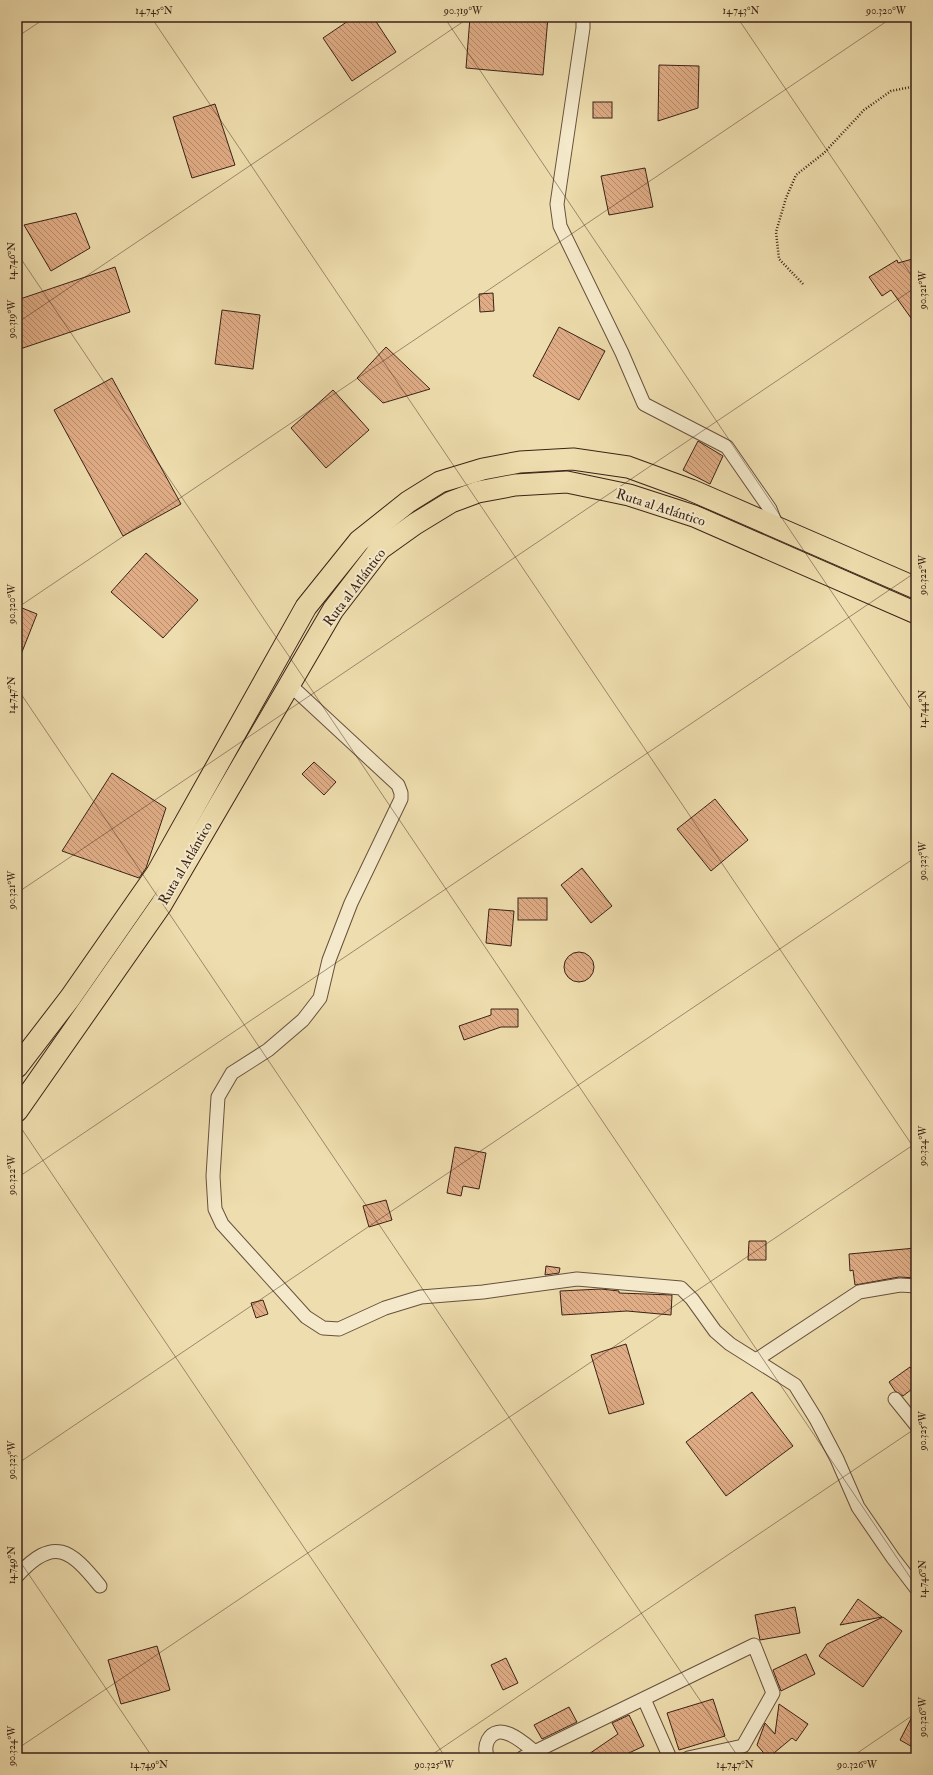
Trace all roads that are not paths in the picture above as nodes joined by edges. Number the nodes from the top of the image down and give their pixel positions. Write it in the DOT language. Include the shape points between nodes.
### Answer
graph roads {
  1 [pos="583,17"];
  2 [pos="777,528"];
  3 [pos="916,588"];
  4 [pos="916,613"];
  5 [pos="289,684"];
  6 [pos="17,1067"];
  7 [pos="17,1112"];
  8 [pos="916,1286"];
  9 [pos="756,1360"];
  10 [pos="895,1399"];
  11 [pos="916,1425"];
  12 [pos="17,1576"];
  13 [pos="100,1586"];
  14 [pos="916,1588"];
  15 [pos="644,1699"];
  16 [pos="534,1752"];
  17 [pos="488,1758"];
  18 [pos="522,1758"];
  19 [pos="670,1758"];
  20 [pos="688,1758"];
  1 -- 2 [label="street" via="556,204 560,226 644,404 727,447 770,509"];
  2 -- 3 [label="highway, Ruta al Atlántico"];
  2 -- 6 [label="highway, Ruta al Atlántico" via="691,490 628,467 572,459 520,462 483,469 440,482 408,502 359,541 306,607 157,873 70,998"];
  4 -- 5 [label="highway, Ruta al Atlántico" via="694,516 629,495 567,482 515,485 478,492 451,502 380,549 333,610"];
  5 -- 7 [label="highway, Ruta al Atlántico" via="161,905"];
  5 -- 9 [label="street" via="398,785 401,799 350,903 329,960 320,998 303,1020 268,1050 232,1074 218,1097 213,1176 215,1209 222,1224 306,1317 323,1328 339,1329 385,1308 421,1297 483,1292 577,1279 681,1288 715,1331"];
  8 -- 9 [label="street" via="900,1285 859,1292"];
  9 -- 14 [label="street" via="795,1385 837,1459 858,1507"];
  10 -- 11 [label="street"];
  12 -- 13 [label="street" via="36,1557 50,1552 69,1554 83,1565"];
  15 -- 16 [label="street"];
  15 -- 19 [label="street"];
  15 -- 20 [label="street" via="754,1645 774,1693 743,1746"];
  16 -- 17 [label="street" via="510,1734 498,1732 490,1736 486,1743"];
  16 -- 18 [label="street"];
}
